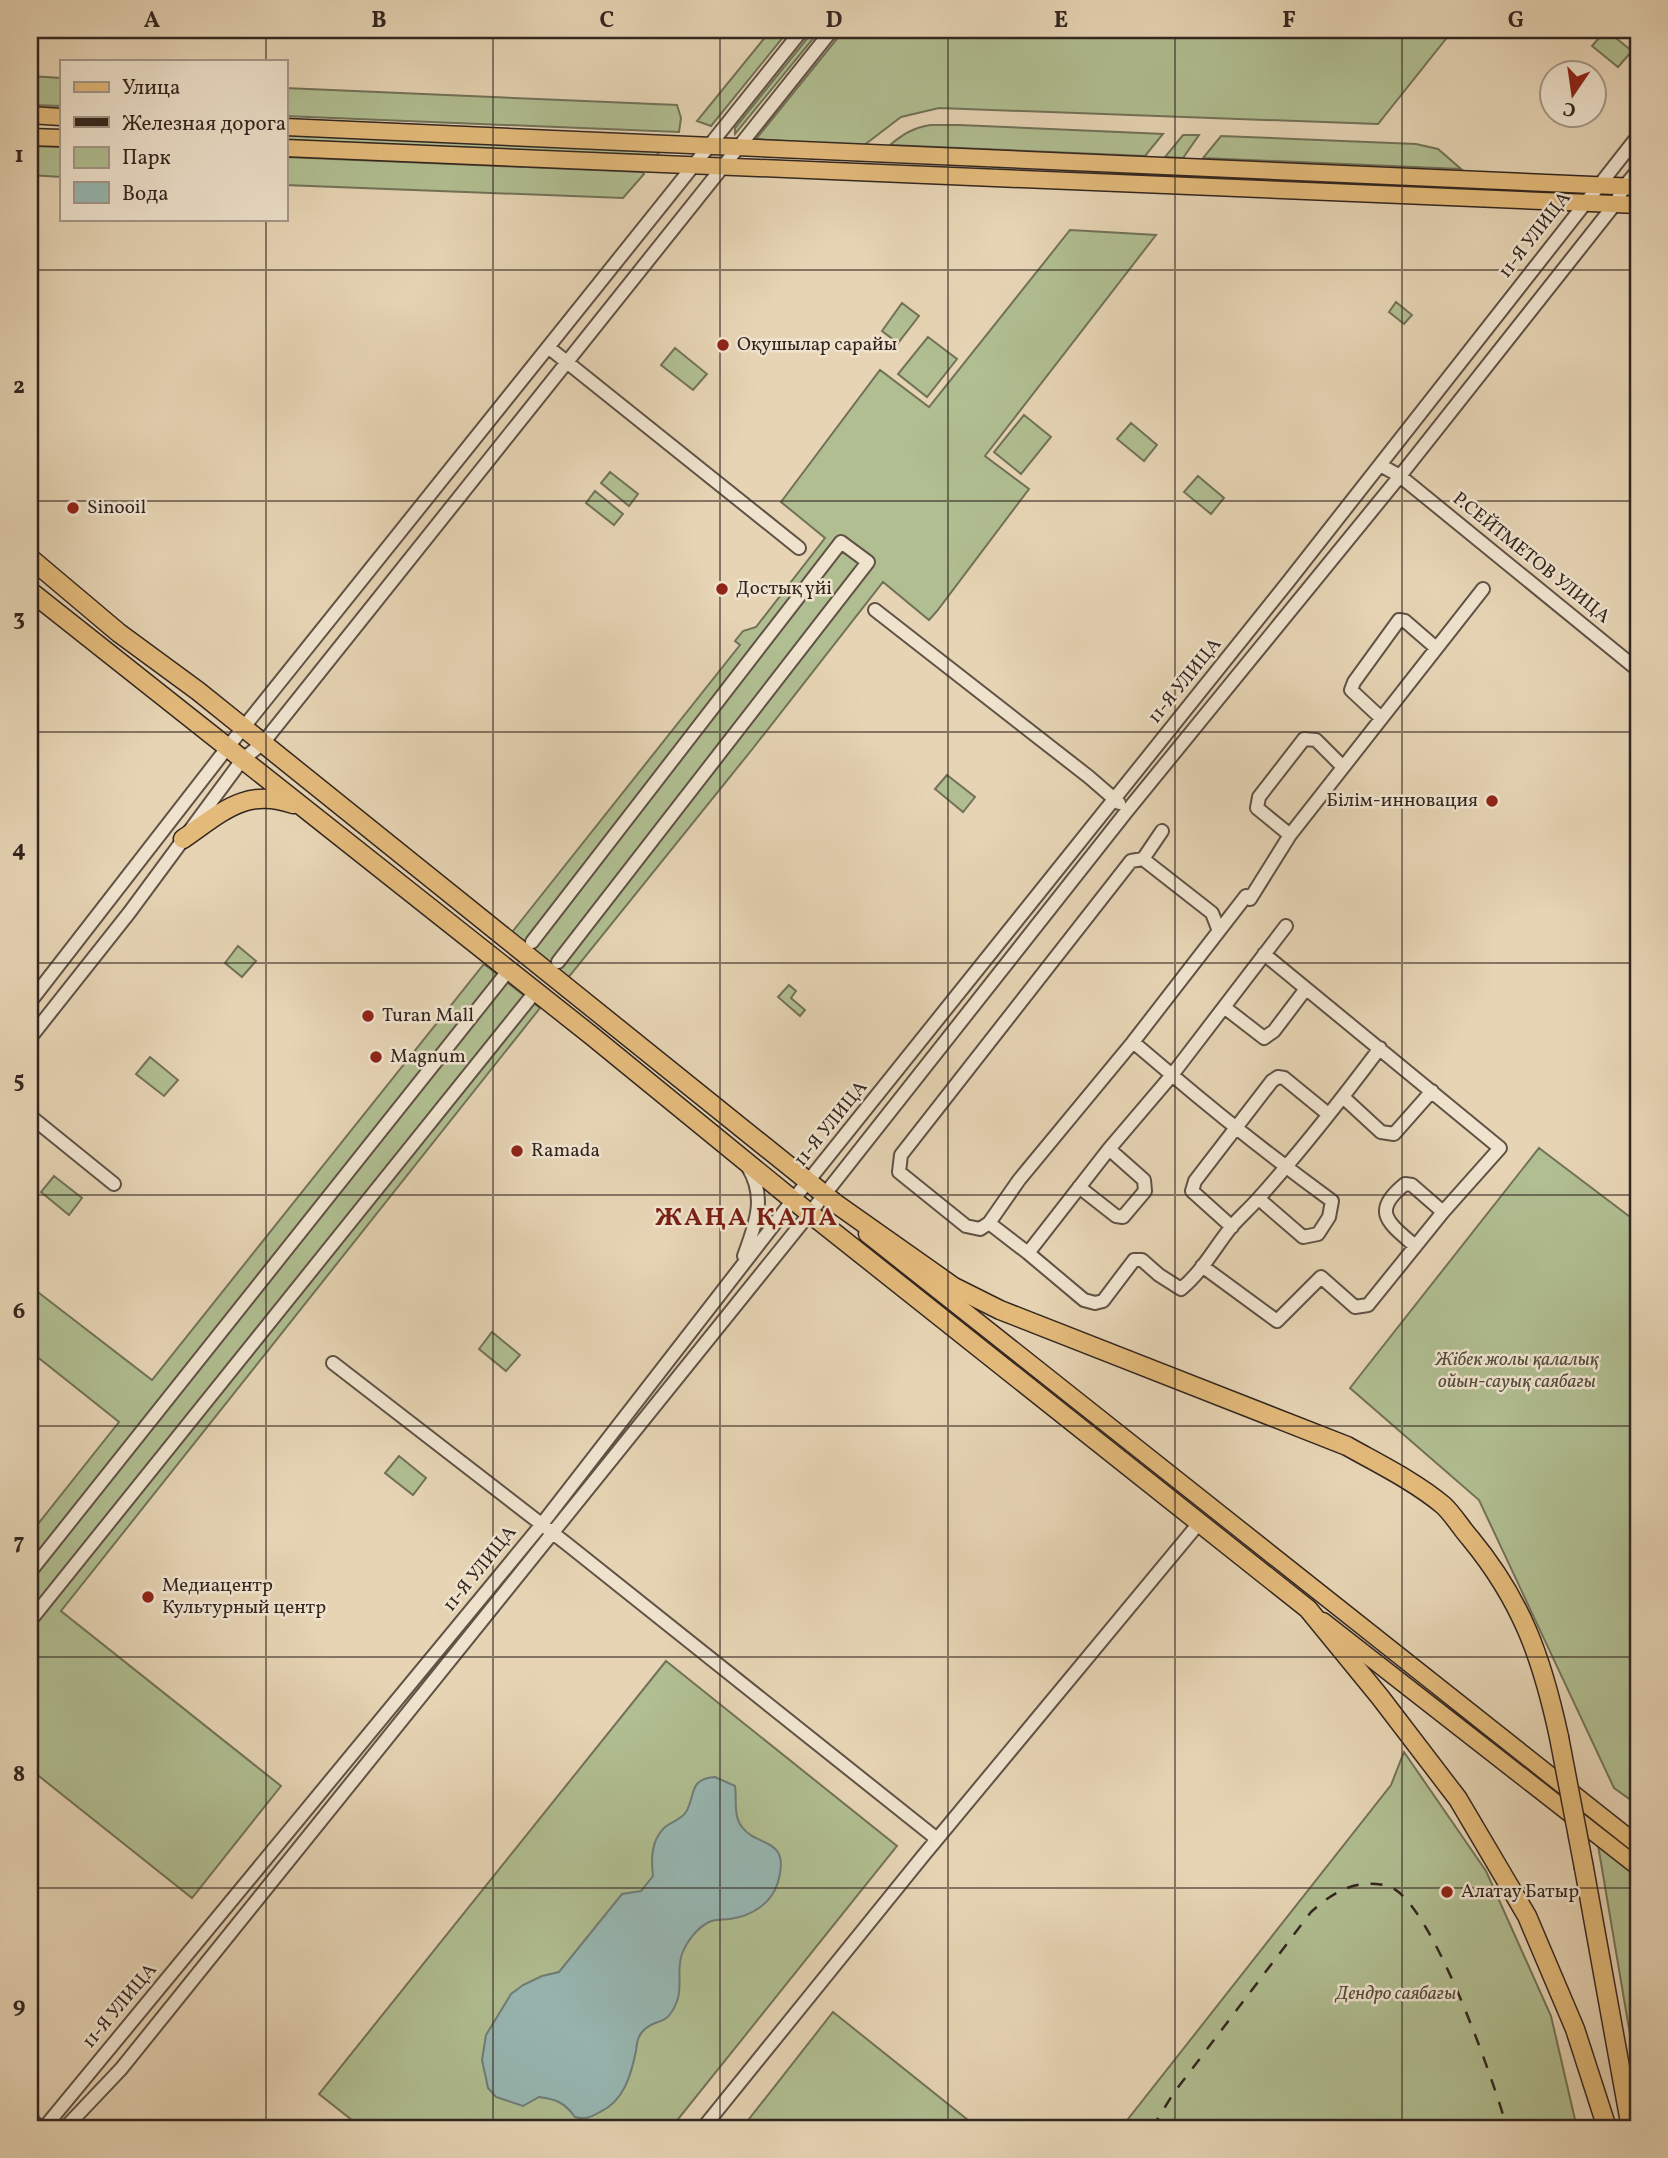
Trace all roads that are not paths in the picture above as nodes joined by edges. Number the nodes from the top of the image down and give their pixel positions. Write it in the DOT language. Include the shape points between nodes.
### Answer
graph roads {
  1 [pos="802,30"];
  2 [pos="832,30"];
  3 [pos="30,115"];
  4 [pos="60,117"];
  5 [pos="287,127"];
  6 [pos="1638,136"];
  7 [pos="30,137"];
  8 [pos="60,138"];
  9 [pos="708,147"];
  10 [pos="287,148"];
  11 [pos="737,148"];
  12 [pos="694,164"];
  13 [pos="725,166"];
  14 [pos="1638,170"];
  15 [pos="1598,186"];
  16 [pos="1631,187"];
  17 [pos="1586,203"];
  18 [pos="1615,204"];
  19 [pos="1638,205"];
  20 [pos="548,347"];
  21 [pos="567,362"];
  22 [pos="1380,465"];
  23 [pos="1400,476"];
  24 [pos="799,548"];
  25 [pos="30,558"];
  26 [pos="1483,589"];
  27 [pos="30,592"];
  28 [pos="875,610"];
  29 [pos="1435,647"];
  30 [pos="1638,670"];
  31 [pos="1381,718"];
  32 [pos="243,728"];
  33 [pos="263,743"];
  34 [pos="227,748"];
  35 [pos="242,760"];
  36 [pos="1342,766"];
  37 [pos="1114,799"];
  38 [pos="303,808"];
  39 [pos="1127,811"];
  40 [pos="1162,831"];
  41 [pos="1290,835"];
  42 [pos="183,839"];
  43 [pos="1143,859"];
  44 [pos="1286,926"];
  45 [pos="1219,931"];
  46 [pos="533,942"];
  47 [pos="1264,954"];
  48 [pos="558,962"];
  49 [pos="504,976"];
  50 [pos="1305,990"];
  51 [pos="531,997"];
  52 [pos="30,1002"];
  53 [pos="1224,1007"];
  54 [pos="30,1038"];
  55 [pos="1133,1042"];
  56 [pos="1380,1048"];
  57 [pos="1172,1075"];
  58 [pos="1432,1091"];
  59 [pos="1343,1097"];
  60 [pos="1328,1114"];
  61 [pos="30,1116"];
  62 [pos="1236,1129"];
  63 [pos="1109,1149"];
  64 [pos="742,1158"];
  65 [pos="1285,1166"];
  66 [pos="809,1182"];
  67 [pos="114,1184"];
  68 [pos="1079,1187"];
  69 [pos="829,1199"];
  70 [pos="1259,1199"];
  71 [pos="793,1200"];
  72 [pos="1443,1212"];
  73 [pos="810,1213"];
  74 [pos="989,1223"];
  75 [pos="1232,1227"];
  76 [pos="1415,1246"];
  77 [pos="1028,1253"];
  78 [pos="1202,1266"];
  79 [pos="740,1268"];
  80 [pos="333,1363"];
  81 [pos="1200,1522"];
  82 [pos="542,1524"];
  83 [pos="553,1533"];
  84 [pos="30,1572"];
  85 [pos="1308,1609"];
  86 [pos="30,1621"];
  87 [pos="937,1839"];
  88 [pos="1638,1845"];
  89 [pos="1638,1867"];
  90 [pos="30,2118"];
  91 [pos="42,2128"];
  92 [pos="65,2128"];
  93 [pos="703,2128"];
  94 [pos="1607,2128"];
  95 [pos="1631,2128"];
  1 -- 9 [label="street"];
  2 -- 11 [label="street"];
  3 -- 4 [label="main road"];
  5 -- 9 [label="main road"];
  6 -- 15 [label="street, 11-Я УЛИЦА"];
  7 -- 8 [label="main road"];
  9 -- 11 [label="main road"];
  9 -- 12 [label="street"];
  10 -- 12 [label="main road"];
  11 -- 13 [label="street"];
  11 -- 15 [label="main road"];
  12 -- 13 [label="main road"];
  12 -- 20 [label="street"];
  13 -- 17 [label="main road"];
  13 -- 21 [label="street"];
  14 -- 16 [label="street, 11-Я УЛИЦА"];
  15 -- 16 [label="main road"];
  15 -- 17 [label="street, 11-Я УЛИЦА"];
  16 -- 18 [label="street, 11-Я УЛИЦА"];
  17 -- 18 [label="main road"];
  17 -- 22 [label="street, 11-Я УЛИЦА"];
  18 -- 19 [label="main road"];
  18 -- 23 [label="street, 11-Я УЛИЦА"];
  20 -- 21 [label="street"];
  20 -- 32 [label="street"];
  21 -- 24 [label="street"];
  21 -- 33 [label="street"];
  22 -- 23 [label="street, Р.СЕЙТМЕТОВ УЛИЦА"];
  22 -- 37 [label="street, 11-Я УЛИЦА"];
  23 -- 30 [label="street, Р.СЕЙТМЕТОВ УЛИЦА"];
  23 -- 39 [label="street, 11-Я УЛИЦА"];
  25 -- 32 [label="highway"];
  26 -- 29 [label="street"];
  27 -- 34 [label="highway"];
  28 -- 37 [label="street"];
  29 -- 31 [label="street"];
  29 -- 31 [label="street" via="1399,620 1351,690"];
  31 -- 36 [label="street"];
  32 -- 33 [label="highway"];
  32 -- 34 [label="street"];
  33 -- 35 [label="street"];
  33 -- 66 [label="highway"];
  34 -- 35 [label="highway"];
  34 -- 52 [label="street"];
  35 -- 38 [label="highway"];
  35 -- 42 [label="street"];
  36 -- 41 [label="street"];
  36 -- 41 [label="street" via="1316,740 1304,739 1259,797 1257,808"];
  37 -- 39 [label="street"];
  37 -- 66 [label="street, 11-Я УЛИЦА"];
  38 -- 42 [label="highway" via="257,798 239,803"];
  38 -- 64 [label="highway"];
  39 -- 69 [label="street, 11-Я УЛИЦА"];
  40 -- 43 [label="street"];
  41 -- 45 [label="street"];
  42 -- 54 [label="street"];
  43 -- 45 [label="street" via="1212,913"];
  43 -- 74 [label="street" via="1131,861 901,1155 899,1172 966,1226 980,1229"];
  44 -- 47 [label="street"];
  45 -- 55 [label="street"];
  46 -- 48 [label="street" via="841,542 868,562"];
  47 -- 50 [label="street"];
  47 -- 53 [label="street"];
  49 -- 84 [label="street"];
  50 -- 53 [label="street" via="1264,1038"];
  50 -- 56 [label="street"];
  51 -- 86 [label="street"];
  53 -- 57 [label="street"];
  55 -- 57 [label="street"];
  55 -- 74 [label="street"];
  56 -- 58 [label="street"];
  56 -- 59 [label="street"];
  57 -- 62 [label="street"];
  57 -- 63 [label="street"];
  58 -- 59 [label="street" via="1394,1134 1381,1132"];
  58 -- 72 [label="street" via="1500,1148"];
  59 -- 60 [label="street"];
  60 -- 62 [label="street" via="1278,1077"];
  60 -- 65 [label="street"];
  61 -- 67 [label="street"];
  62 -- 65 [label="street"];
  62 -- 75 [label="street" via="1192,1191"];
  63 -- 68 [label="street"];
  63 -- 68 [label="street" via="1144,1180 1145,1191 1123,1217"];
  64 -- 71 [label="highway"];
  64 -- 79 [label="street" via="759,1196 755,1225"];
  65 -- 70 [label="street"];
  65 -- 70 [label="street" via="1332,1201 1318,1234 1303,1237"];
  66 -- 69 [label="highway"];
  66 -- 71 [label="street, 11-Я УЛИЦА"];
  68 -- 77 [label="street"];
  69 -- 73 [label="street, 11-Я УЛИЦА"];
  69 -- 88 [label="main road" via="892,1255"];
  69 -- 95 [label="highway, bridge" via="954,1287 1000,1310 1347,1446 1444,1506 1492,1564 1526,1623 1548,1686"];
  70 -- 75 [label="street"];
  71 -- 73 [label="highway"];
  71 -- 79 [label="street, 11-Я УЛИЦА"];
  72 -- 76 [label="street"];
  72 -- 76 [label="street" via="1412,1185 1400,1188 1384,1214"];
  73 -- 81 [label="highway"];
  73 -- 83 [label="street, 11-Я УЛИЦА"];
  74 -- 77 [label="street"];
  75 -- 78 [label="street"];
  76 -- 78 [label="street" via="1368,1305 1355,1307 1321,1277 1277,1321"];
  77 -- 78 [label="street" via="1084,1300 1095,1303 1103,1301 1134,1260 1142,1260 1181,1289"];
  79 -- 82 [label="street, 11-Я УЛИЦА"];
  80 -- 82 [label="street"];
  81 -- 85 [label="highway"];
  81 -- 87 [label="street"];
  82 -- 83 [label="street"];
  82 -- 91 [label="street, 11-Я УЛИЦА"];
  83 -- 87 [label="street"];
  83 -- 92 [label="street, 11-Я УЛИЦА" via="121,2069"];
  85 -- 89 [label="main road"];
  85 -- 94 [label="highway" via="1458,1798 1527,1916 1575,2029"];
  87 -- 93 [label="street"];
  90 -- 91 [label="street"];
}
